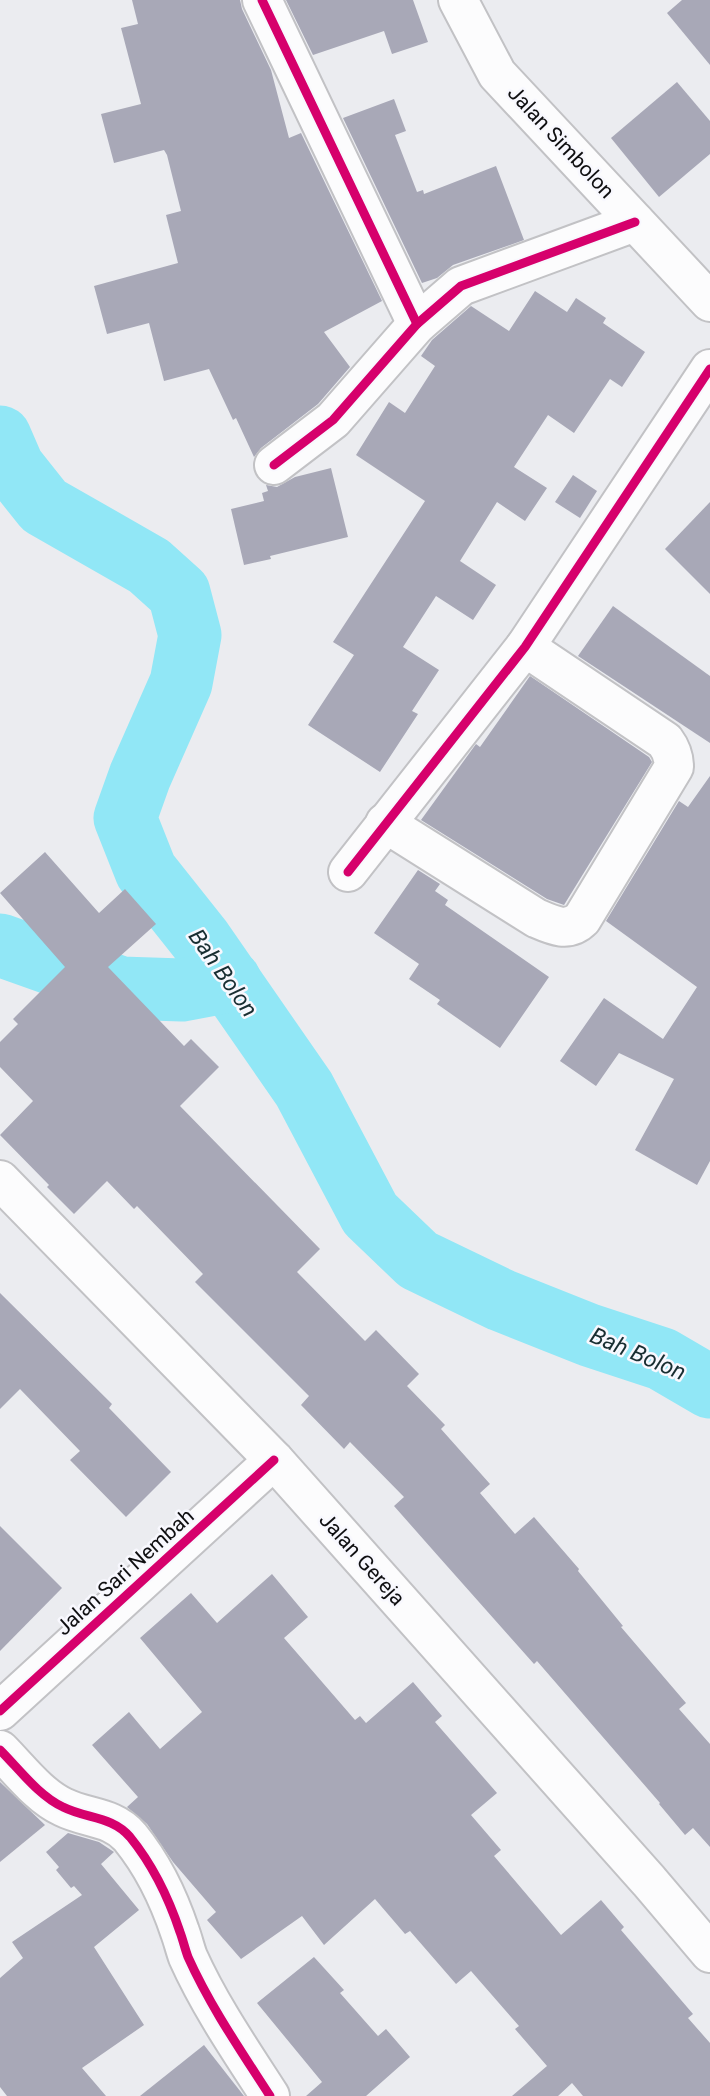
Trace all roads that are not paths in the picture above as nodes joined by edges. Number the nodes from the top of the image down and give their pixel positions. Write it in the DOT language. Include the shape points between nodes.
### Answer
graph roads {
  1 [pos="262,0"];
  2 [pos="458,0"];
  3 [pos="635,222"];
  4 [pos="710,302"];
  5 [pos="417,324"];
  6 [pos="710,369"];
  7 [pos="274,465"];
  8 [pos="525,647"];
  9 [pos="385,823"];
  10 [pos="348,872"];
  11 [pos="0,1180"];
  12 [pos="274,1460"];
  13 [pos="0,1710"];
  14 [pos="0,1750"];
  15 [pos="710,1953"];
  16 [pos="270,2096"];
  1 -- 5 [label="street"];
  2 -- 3 [label="street, Jalan Simbolon" via="497,74"];
  3 -- 4 [label="street, Jalan Simbolon"];
  3 -- 5 [label="street" via="461,286"];
  5 -- 7 [label="street" via="333,420"];
  6 -- 8 [label="street"];
  8 -- 9 [label="street"];
  8 -- 9 [label="street" via="665,741 673,753 674,767 582,919 575,926 555,926 536,918"];
  9 -- 10 [label="street"];
  11 -- 12 [label="street, Jalan Gereja"];
  12 -- 13 [label="street, Jalan Sari Nembah"];
  12 -- 15 [label="street, Jalan Gereja"];
  14 -- 16 [label="street" via="61,1807 105,1819 128,1835 159,1883 211,2003"];
}
